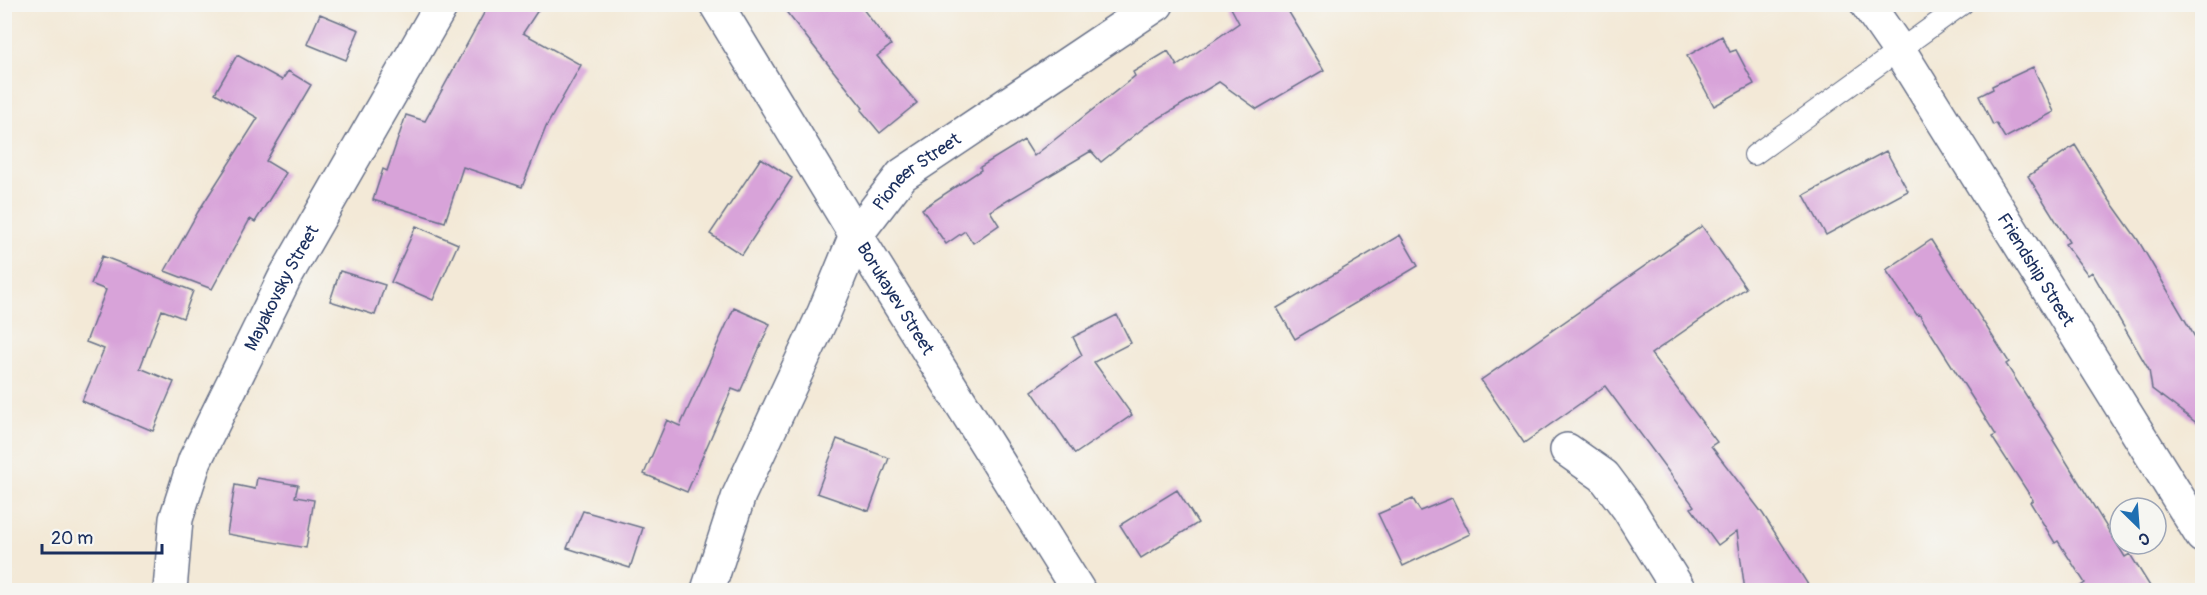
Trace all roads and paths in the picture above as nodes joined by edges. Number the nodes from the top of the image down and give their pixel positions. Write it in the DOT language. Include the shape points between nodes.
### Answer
graph roads {
  1 [pos="442,4"];
  2 [pos="716,4"];
  3 [pos="1157,4"];
  4 [pos="1867,4"];
  5 [pos="1963,4"];
  6 [pos="1899,50"];
  7 [pos="1754,155"];
  8 [pos="856,235"];
  9 [pos="1567,450"];
  10 [pos="2202,536"];
  11 [pos="170,591"];
  12 [pos="708,591"];
  13 [pos="1078,591"];
  14 [pos="1679,591"];
  1 -- 11 [label="street, Mayakovsky Street" via="285,277 195,460 176,519"];
  2 -- 8 [label="street, Borukayev Street"];
  3 -- 8 [label="street, Pioneer Street" via="902,176"];
  4 -- 6 [label="street, Friendship Street"];
  5 -- 6 [label="lane"];
  6 -- 7 [label="lane"];
  6 -- 10 [label="street, Friendship Street"];
  8 -- 12 [label="street, Pioneer Street" via="739,495"];
  8 -- 13 [label="street, Borukayev Street"];
  9 -- 14 [label="street" via="1604,476"];
}
